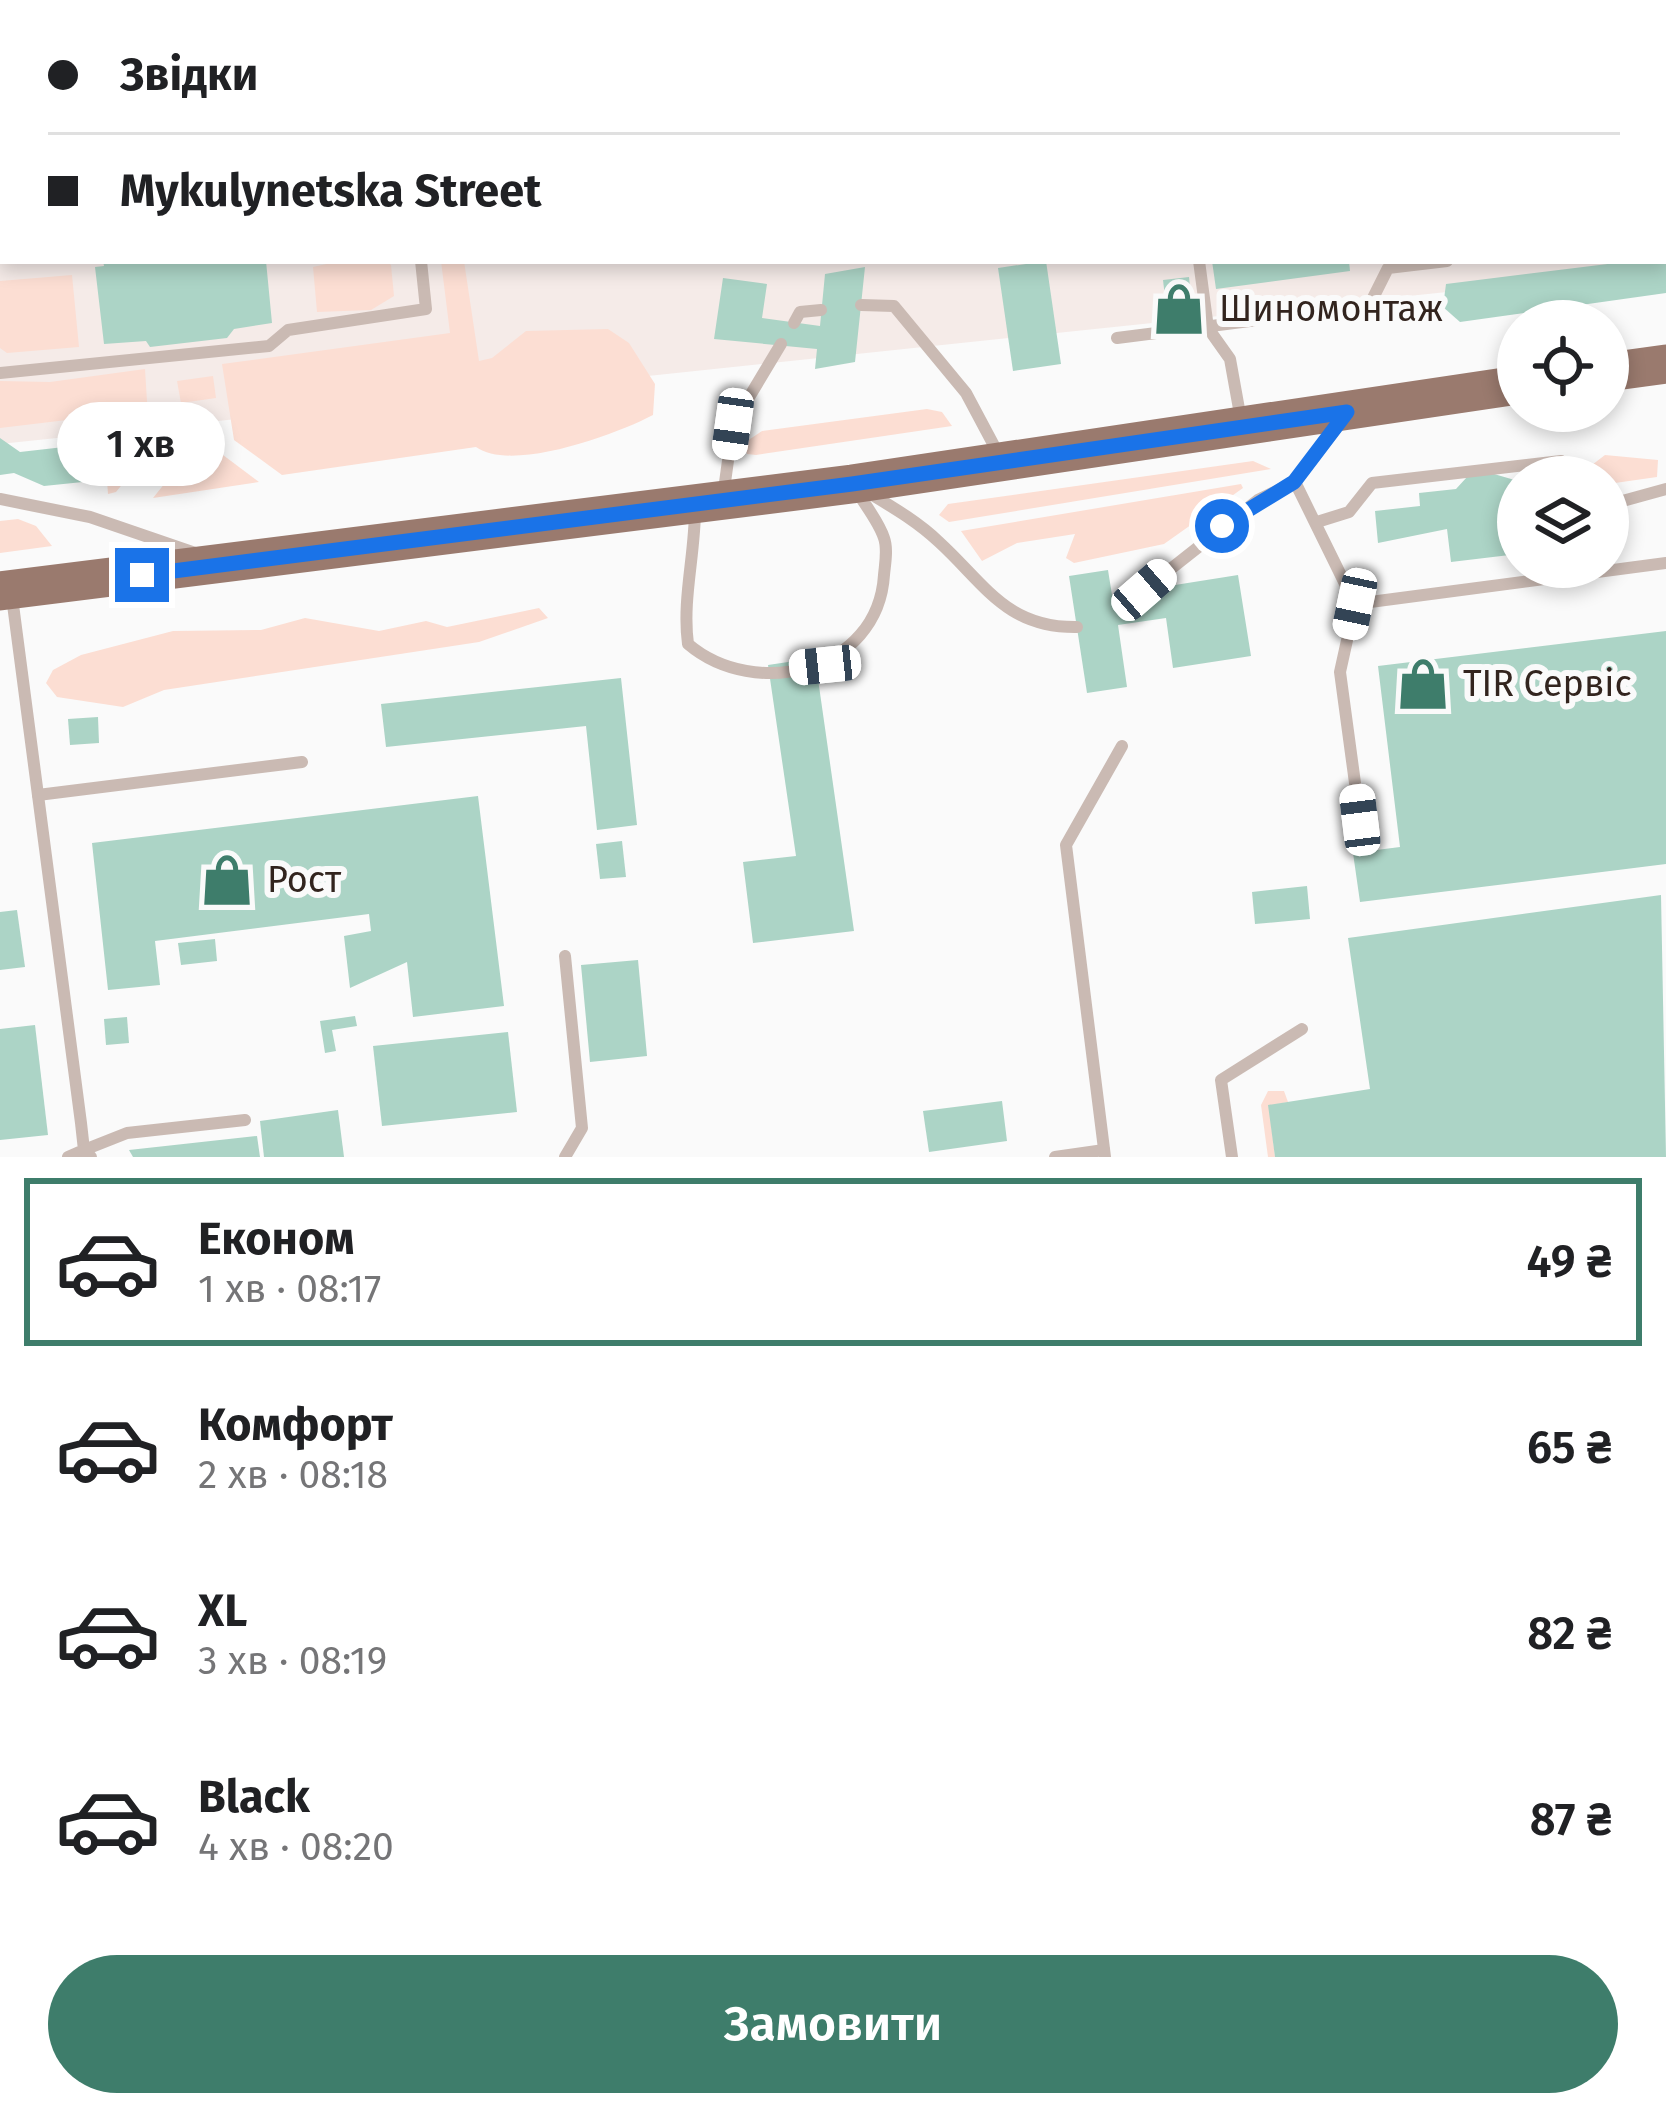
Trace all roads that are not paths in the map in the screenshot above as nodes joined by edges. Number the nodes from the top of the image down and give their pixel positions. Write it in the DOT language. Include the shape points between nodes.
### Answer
graph roads {
  1 [pos="421,264"];
  2 [pos="1199,264"];
  3 [pos="1422,264"];
  4 [pos="861,305"];
  5 [pos="821,310"];
  6 [pos="794,322"];
  7 [pos="1208,328"];
  8 [pos="1118,338"];
  9 [pos="781,344"];
  10 [pos="1666,364"];
  11 [pos="1629,369"];
  12 [pos="0,374"];
  13 [pos="1497,388"];
  14 [pos="1347,412"];
  15 [pos="1242,427"];
  16 [pos="1003,462"];
  17 [pos="1497,468"];
  18 [pos="1294,482"];
  19 [pos="852,484"];
  20 [pos="1666,489"];
  21 [pos="1629,499"];
  22 [pos="0,500"];
  23 [pos="709,502"];
  24 [pos="1317,522"];
  25 [pos="1666,563"];
  26 [pos="230,565"];
  27 [pos="1629,566"];
  28 [pos="1497,583"];
  29 [pos="1144,590"];
  30 [pos="5,591"];
  31 [pos="1355,604"];
  32 [pos="1077,627"];
  33 [pos="1123,746"];
  34 [pos="302,761"];
  35 [pos="38,795"];
  36 [pos="1360,820"];
  37 [pos="565,956"];
  38 [pos="1302,1029"];
  39 [pos="245,1120"];
  40 [pos="87,1153"];
  41 [pos="572,1154"];
  42 [pos="1104,1154"];
  43 [pos="68,1157"];
  44 [pos="1055,1157"];
  45 [pos="1232,1157"];
  1 -- 12 [label="lane" via="426,309 288,330 269,346"];
  2 -- 7 [label="lane"];
  3 -- 7 [label="lane" via="1388,268 1370,306"];
  4 -- 16 [label="lane" via="895,306 966,393"];
  5 -- 6 [label="lane" via="800,312"];
  7 -- 8 [label="lane"];
  7 -- 15 [label="lane" via="1230,359"];
  9 -- 23 [label="lane" via="733,424"];
  10 -- 11 [label="highway"];
  13 -- 14 [label="highway"];
  14 -- 15 [label="highway"];
  14 -- 18 [label="lane"];
  15 -- 16 [label="highway"];
  16 -- 19 [label="highway"];
  17 -- 24 [label="lane" via="1372,483 1349,512"];
  18 -- 24 [label="lane"];
  18 -- 29 [label="lane" via="1258,500"];
  19 -- 23 [label="highway"];
  19 -- 23 [label="lane" via="885,538 884,583 874,626 825,665 748,673 712,665 688,644 684,614"];
  19 -- 32 [label="lane" via="913,520 989,597 1047,627"];
  20 -- 21 [label="lane"];
  22 -- 26 [label="lane" via="90,517"];
  23 -- 26 [label="highway"];
  24 -- 31 [label="lane"];
  25 -- 27 [label="lane"];
  26 -- 30 [label="highway"];
  28 -- 31 [label="lane"];
  30 -- 35 [label="lane"];
  31 -- 36 [label="lane" via="1340,672"];
  33 -- 42 [label="lane" via="1066,845"];
  34 -- 35 [label="lane"];
  35 -- 40 [label="lane"];
  37 -- 41 [label="lane" via="581,1128"];
  38 -- 45 [label="lane" via="1221,1080"];
  39 -- 40 [label="lane" via="127,1133"];
  40 -- 43 [label="lane"];
  42 -- 44 [label="lane"];
}
